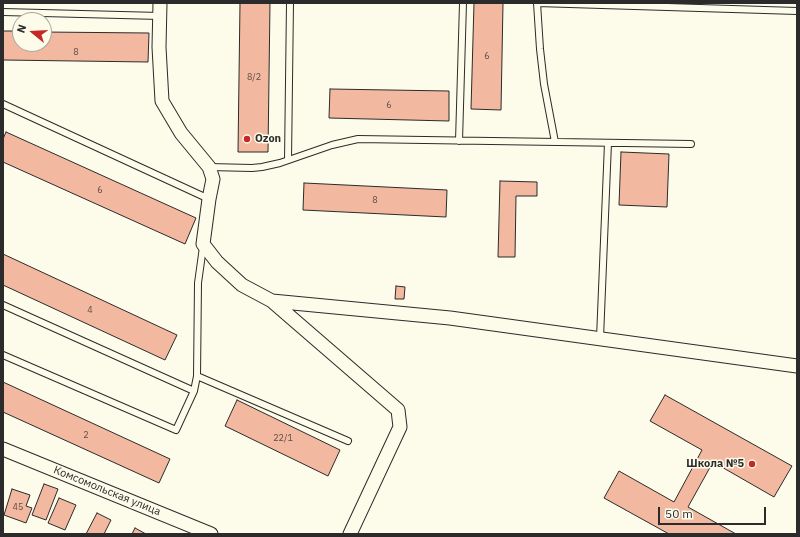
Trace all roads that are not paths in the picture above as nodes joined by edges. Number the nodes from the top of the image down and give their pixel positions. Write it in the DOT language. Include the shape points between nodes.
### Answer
graph roads {
  1 [pos="160,3"];
  2 [pos="290,3"];
  3 [pos="462,3"];
  4 [pos="538,3"];
  5 [pos="697,6"];
  6 [pos="797,11"];
  7 [pos="3,12"];
  8 [pos="160,16"];
  9 [pos="3,104"];
  10 [pos="459,141"];
  11 [pos="555,142"];
  12 [pos="608,143"];
  13 [pos="691,144"];
  14 [pos="288,160"];
  15 [pos="209,166"];
  16 [pos="209,199"];
  17 [pos="203,244"];
  18 [pos="272,301"];
  19 [pos="3,305"];
  20 [pos="600,338"];
  21 [pos="3,355"];
  22 [pos="797,366"];
  23 [pos="197,376"];
  24 [pos="194,391"];
  25 [pos="348,441"];
  26 [pos="3,449"];
  27 [pos="211,534"];
  28 [pos="350,534"];
  1 -- 8 [label="street"];
  2 -- 14 [label="lane"];
  3 -- 10 [label="lane"];
  4 -- 5 [label="lane"];
  4 -- 11 [label="lane" via="544,84"];
  5 -- 6 [label="lane"];
  7 -- 8 [label="lane"];
  8 -- 15 [label="street" via="162,101 181,133"];
  9 -- 16 [label="lane"];
  10 -- 11 [label="lane"];
  10 -- 14 [label="lane" via="358,140 332,145"];
  11 -- 12 [label="lane"];
  12 -- 13 [label="lane"];
  12 -- 20 [label="lane"];
  14 -- 15 [label="lane" via="252,168"];
  15 -- 16 [label="street" via="213,179"];
  16 -- 17 [label="street"];
  17 -- 18 [label="street" via="217,262 242,285"];
  17 -- 23 [label="lane" via="198,283"];
  18 -- 20 [label="street" via="450,318"];
  18 -- 28 [label="street" via="398,410 400,427"];
  19 -- 24 [label="lane"];
  20 -- 22 [label="street"];
  21 -- 24 [label="lane" via="176,430"];
  23 -- 24 [label="lane"];
  23 -- 25 [label="lane"];
  26 -- 27 [label="street, Комсомольская улица"];
}
